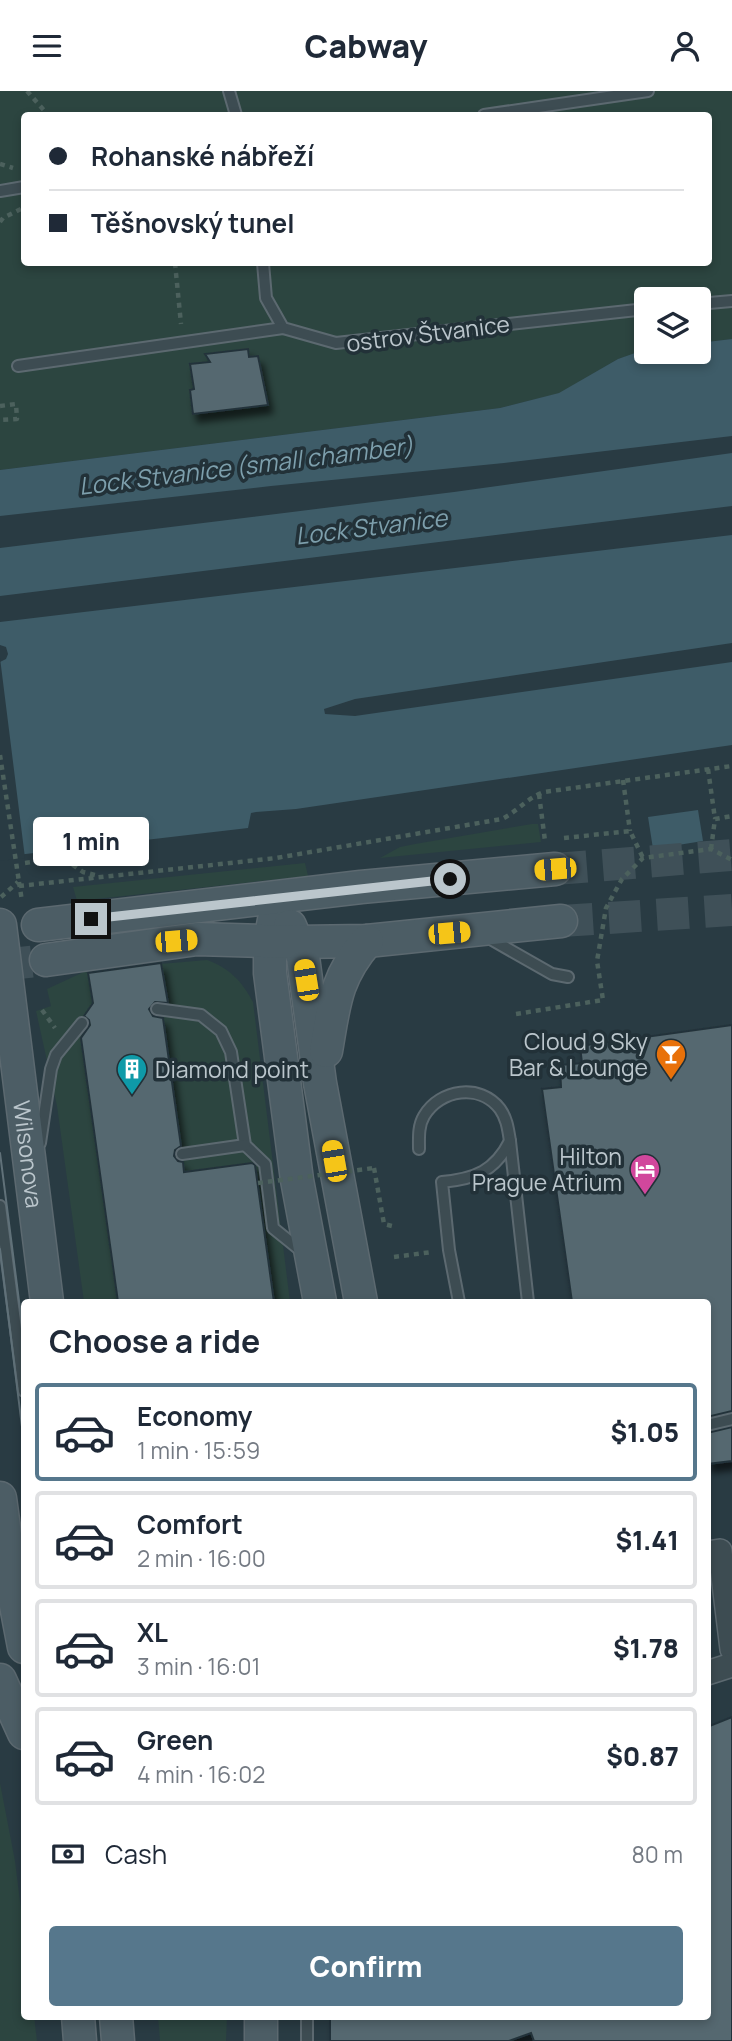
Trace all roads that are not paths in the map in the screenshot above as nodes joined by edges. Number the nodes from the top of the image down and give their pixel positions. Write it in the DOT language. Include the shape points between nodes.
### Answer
graph roads {
  1 [pos="229,91"];
  2 [pos="648,91"];
  3 [pos="235,112"];
  4 [pos="504,112"];
  5 [pos="21,188"];
  6 [pos="0,191"];
  7 [pos="263,266"];
  8 [pos="732,301"];
  9 [pos="711,303"];
  10 [pos="634,310"];
  11 [pos="284,328"];
  12 [pos="18,366"];
  13 [pos="550,858"];
  14 [pos="277,898"];
  15 [pos="561,921"];
  16 [pos="0,925"];
  17 [pos="38,925"];
  18 [pos="476,930"];
  19 [pos="367,941"];
  20 [pos="284,942"];
  21 [pos="46,960"];
  22 [pos="568,977"];
  23 [pos="157,1009"];
  24 [pos="82,1023"];
  25 [pos="320,1083"];
  26 [pos="510,1141"];
  27 [pos="245,1146"];
  28 [pos="419,1149"];
  29 [pos="182,1154"];
  30 [pos="33,1187"];
  31 [pos="0,1206"];
  32 [pos="311,1259"];
  33 [pos="47,1299"];
  34 [pos="319,1299"];
  35 [pos="360,1299"];
  36 [pos="458,1299"];
  37 [pos="528,1299"];
  38 [pos="21,1368"];
  39 [pos="732,1419"];
  40 [pos="711,1424"];
  41 [pos="0,1498"];
  42 [pos="720,1551"];
  43 [pos="21,1631"];
  44 [pos="732,1649"];
  45 [pos="732,1665"];
  46 [pos="711,1673"];
  47 [pos="0,1680"];
  48 [pos="21,1726"];
  49 [pos="78,2020"];
  50 [pos="116,2020"];
  51 [pos="261,2020"];
  52 [pos="307,2020"];
  53 [pos="80,2041"];
  54 [pos="118,2041"];
  55 [pos="261,2041"];
  56 [pos="306,2041"];
  1 -- 3 [label="lane"];
  2 -- 4 [label="lane"];
  5 -- 6 [label="lane"];
  7 -- 11 [label="lane" via="266,298"];
  8 -- 9 [label="lane"];
  10 -- 11 [label="lane, ostrov Štvanice" via="335,343"];
  11 -- 12 [label="lane"];
  13 -- 14 [label="main road"];
  14 -- 17 [label="main road"];
  14 -- 20 [label="main road"];
  15 -- 18 [label="main road"];
  16 -- 30 [label="main road, Wilsonova" via="11,1058"];
  18 -- 19 [label="main road"];
  18 -- 22 [label="lane" via="552,974"];
  19 -- 20 [label="main road"];
  19 -- 25 [label="main road" via="351,959 337,988"];
  20 -- 21 [label="main road" via="197,939"];
  20 -- 25 [label="main road" via="303,957"];
  20 -- 32 [label="main road" via="270,973"];
  23 -- 27 [label="lane" via="201,1015 220,1031 231,1052"];
  24 -- 30 [label="lane" via="56,1055 51,1069"];
  25 -- 35 [label="main road"];
  26 -- 28 [label="lane" via="499,1108 473,1093 456,1093 440,1099 424,1115"];
  26 -- 36 [label="lane" via="502,1158 477,1176 442,1182"];
  26 -- 37 [label="lane"];
  27 -- 29 [label="lane"];
  27 -- 32 [label="lane" via="265,1164 273,1228"];
  30 -- 33 [label="main road, Wilsonova"];
  31 -- 38 [label="lane"];
  32 -- 34 [label="main road"];
  39 -- 40 [label="lane"];
  41 -- 43 [label="main road"];
  42 -- 44 [label="street"];
  45 -- 46 [label="street"];
  47 -- 48 [label="main road"];
  49 -- 53 [label="main road"];
  50 -- 54 [label="main road"];
  51 -- 55 [label="main road"];
  52 -- 56 [label="lane"];
}
